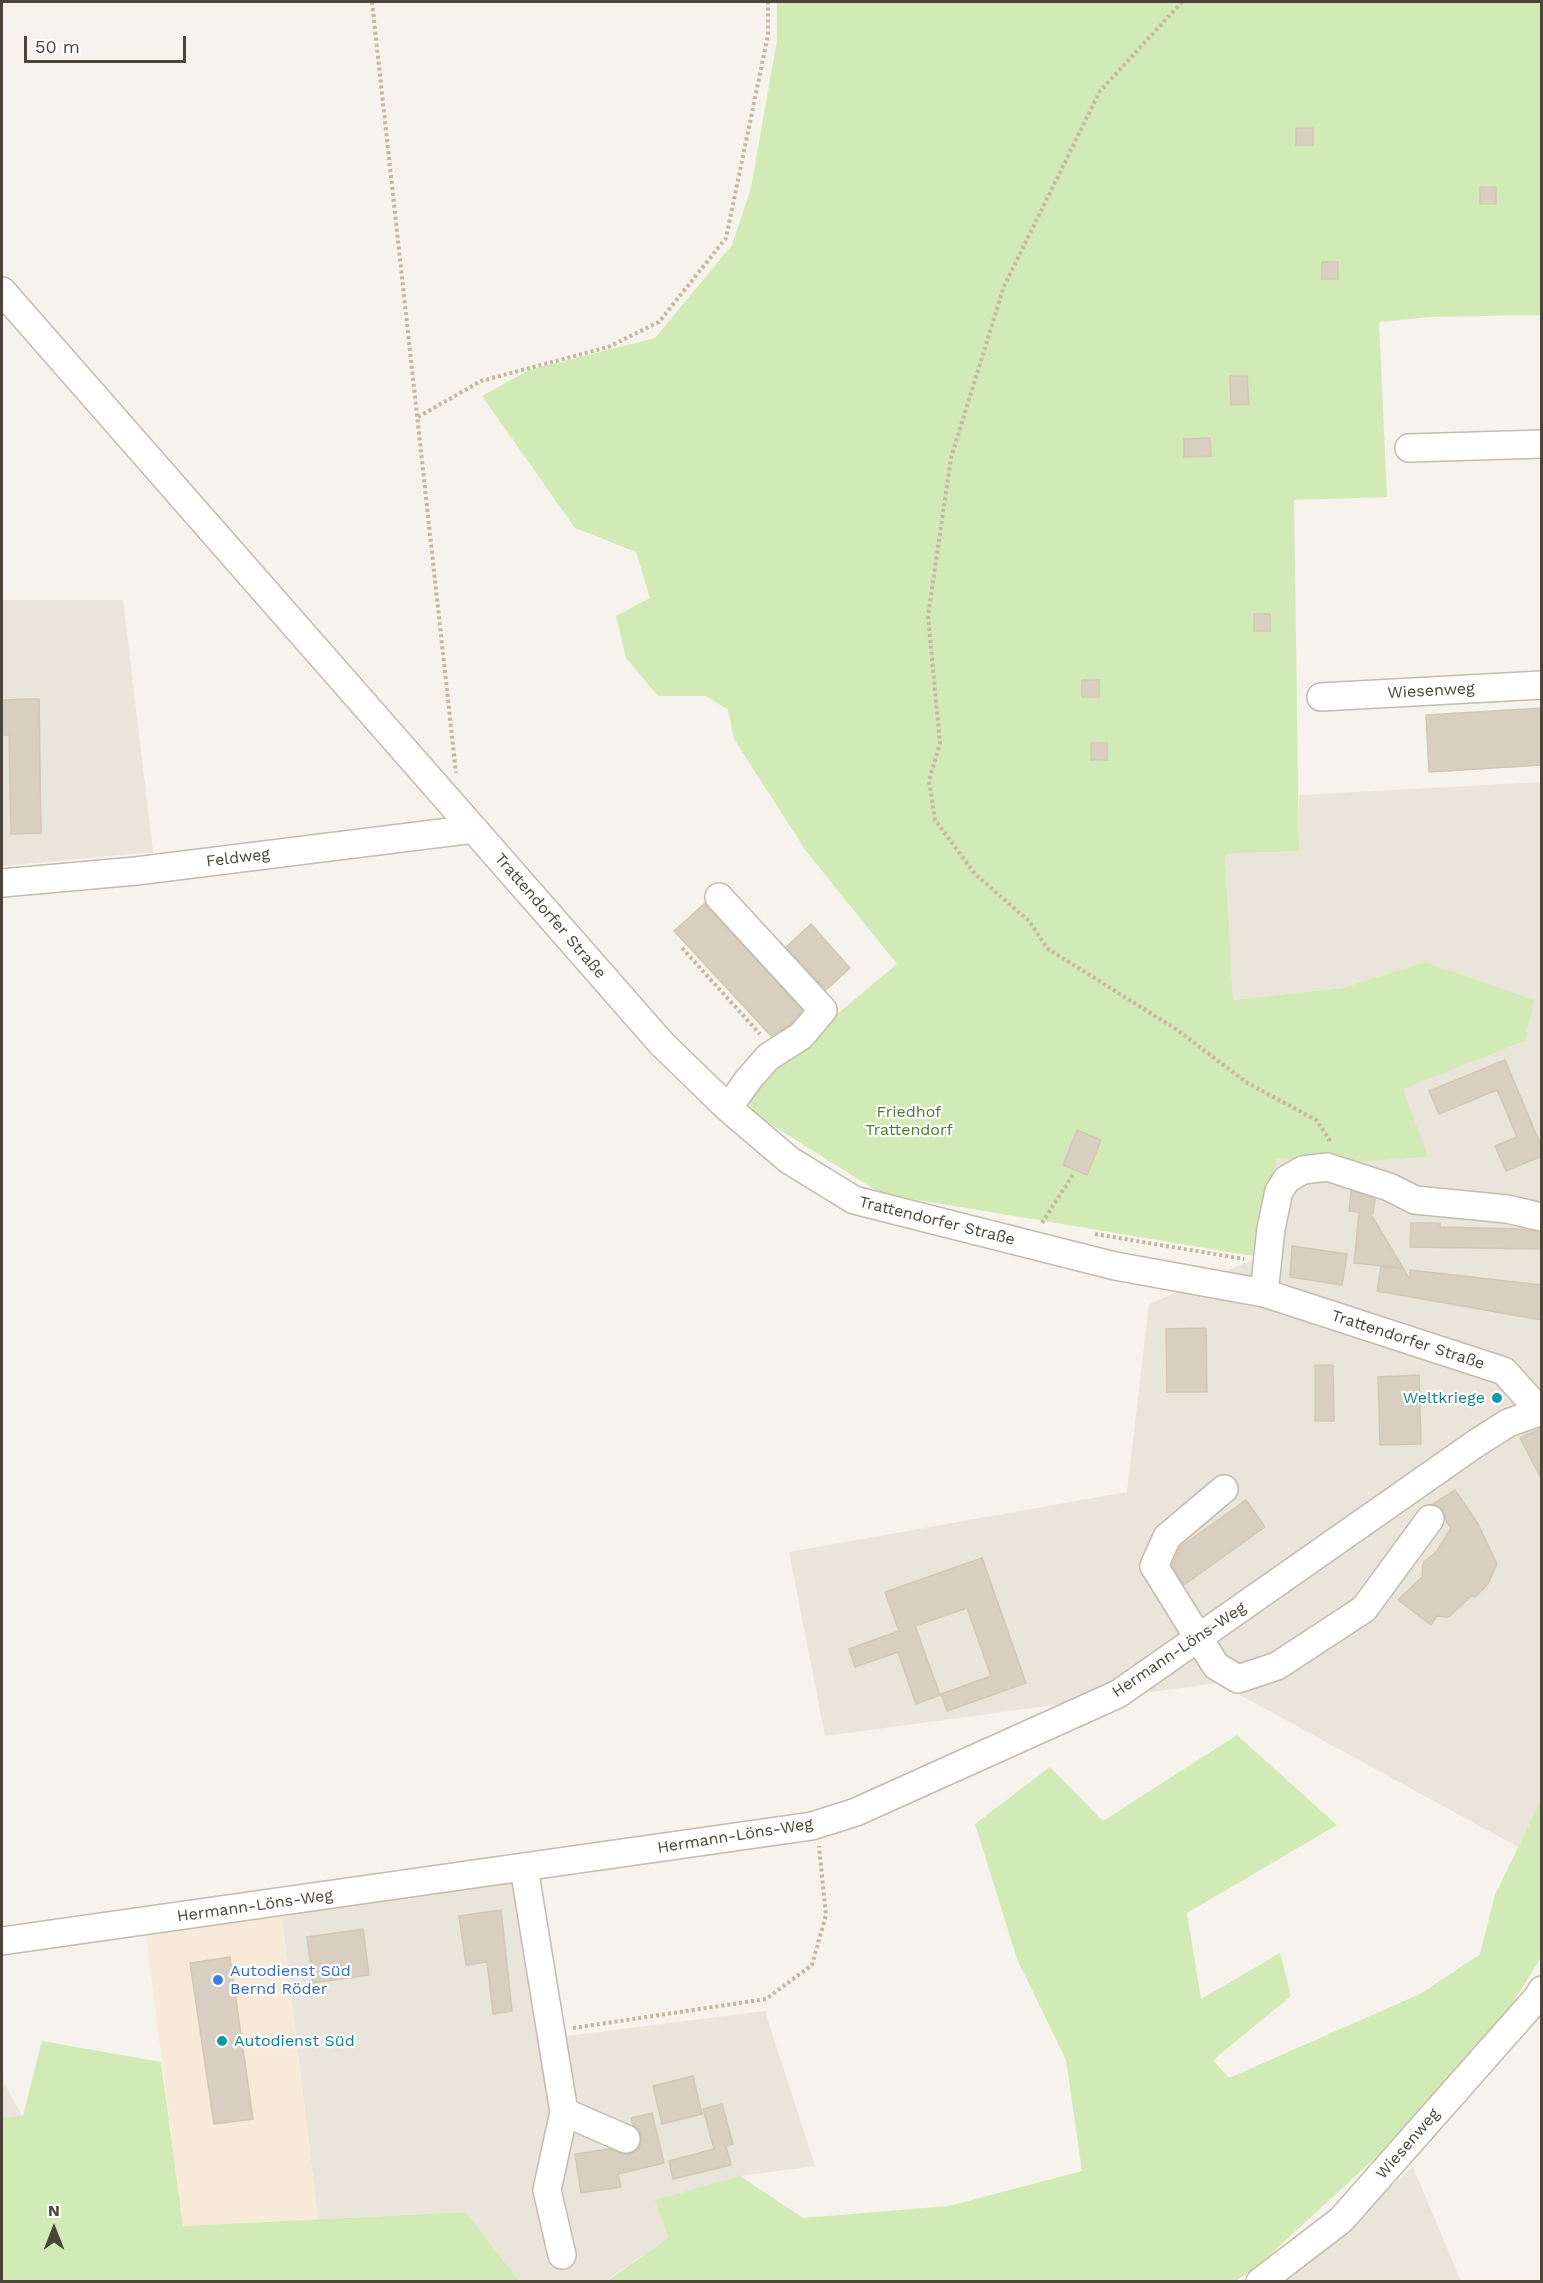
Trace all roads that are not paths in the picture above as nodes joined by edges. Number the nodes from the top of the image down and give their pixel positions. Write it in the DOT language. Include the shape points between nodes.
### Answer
graph roads {
  1 [pos="2,291"];
  2 [pos="1542,444"];
  3 [pos="1409,448"];
  4 [pos="1542,685"];
  5 [pos="1321,697"];
  6 [pos="467,821"];
  7 [pos="2,883"];
  8 [pos="719,897"];
  9 [pos="728,1108"];
  10 [pos="1542,1217"];
  11 [pos="1264,1293"];
  12 [pos="1541,1411"];
  13 [pos="1224,1489"];
  14 [pos="1430,1519"];
  15 [pos="1197,1639"];
  16 [pos="524,1868"];
  17 [pos="2,1941"];
  18 [pos="1540,1996"];
  19 [pos="564,2112"];
  20 [pos="626,2139"];
  21 [pos="562,2255"];
  22 [pos="1260,2282"];
  1 -- 6 [label="street, Trattendorfer Straße"];
  2 -- 3 [label="street"];
  4 -- 5 [label="street, Wiesenweg"];
  6 -- 7 [label="street, Feldweg" via="136,871"];
  6 -- 9 [label="street, Trattendorfer Straße" via="662,1044"];
  8 -- 9 [label="street" via="823,1010 801,1036 768,1057"];
  9 -- 11 [label="street, Trattendorfer Straße" via="789,1160 854,1200 1115,1266"];
  10 -- 11 [label="street" via="1507,1209 1414,1200 1389,1187 1327,1167 1303,1170 1287,1179 1279,1191"];
  11 -- 12 [label="street, Trattendorfer Straße" via="1504,1371"];
  12 -- 15 [label="street, Hermann-Löns-Weg" via="1508,1423 1475,1444"];
  13 -- 15 [label="street" via="1167,1537 1154,1566"];
  14 -- 15 [label="street" via="1364,1609 1276,1666 1238,1679 1216,1666"];
  15 -- 16 [label="street, Hermann-Löns-Weg" via="1118,1694 856,1812 817,1825"];
  16 -- 17 [label="street, Hermann-Löns-Weg"];
  16 -- 19 [label="street"];
  18 -- 22 [label="street, Wiesenweg" via="1341,2220"];
  19 -- 20 [label="street"];
  19 -- 21 [label="street" via="548,2190"];
}
